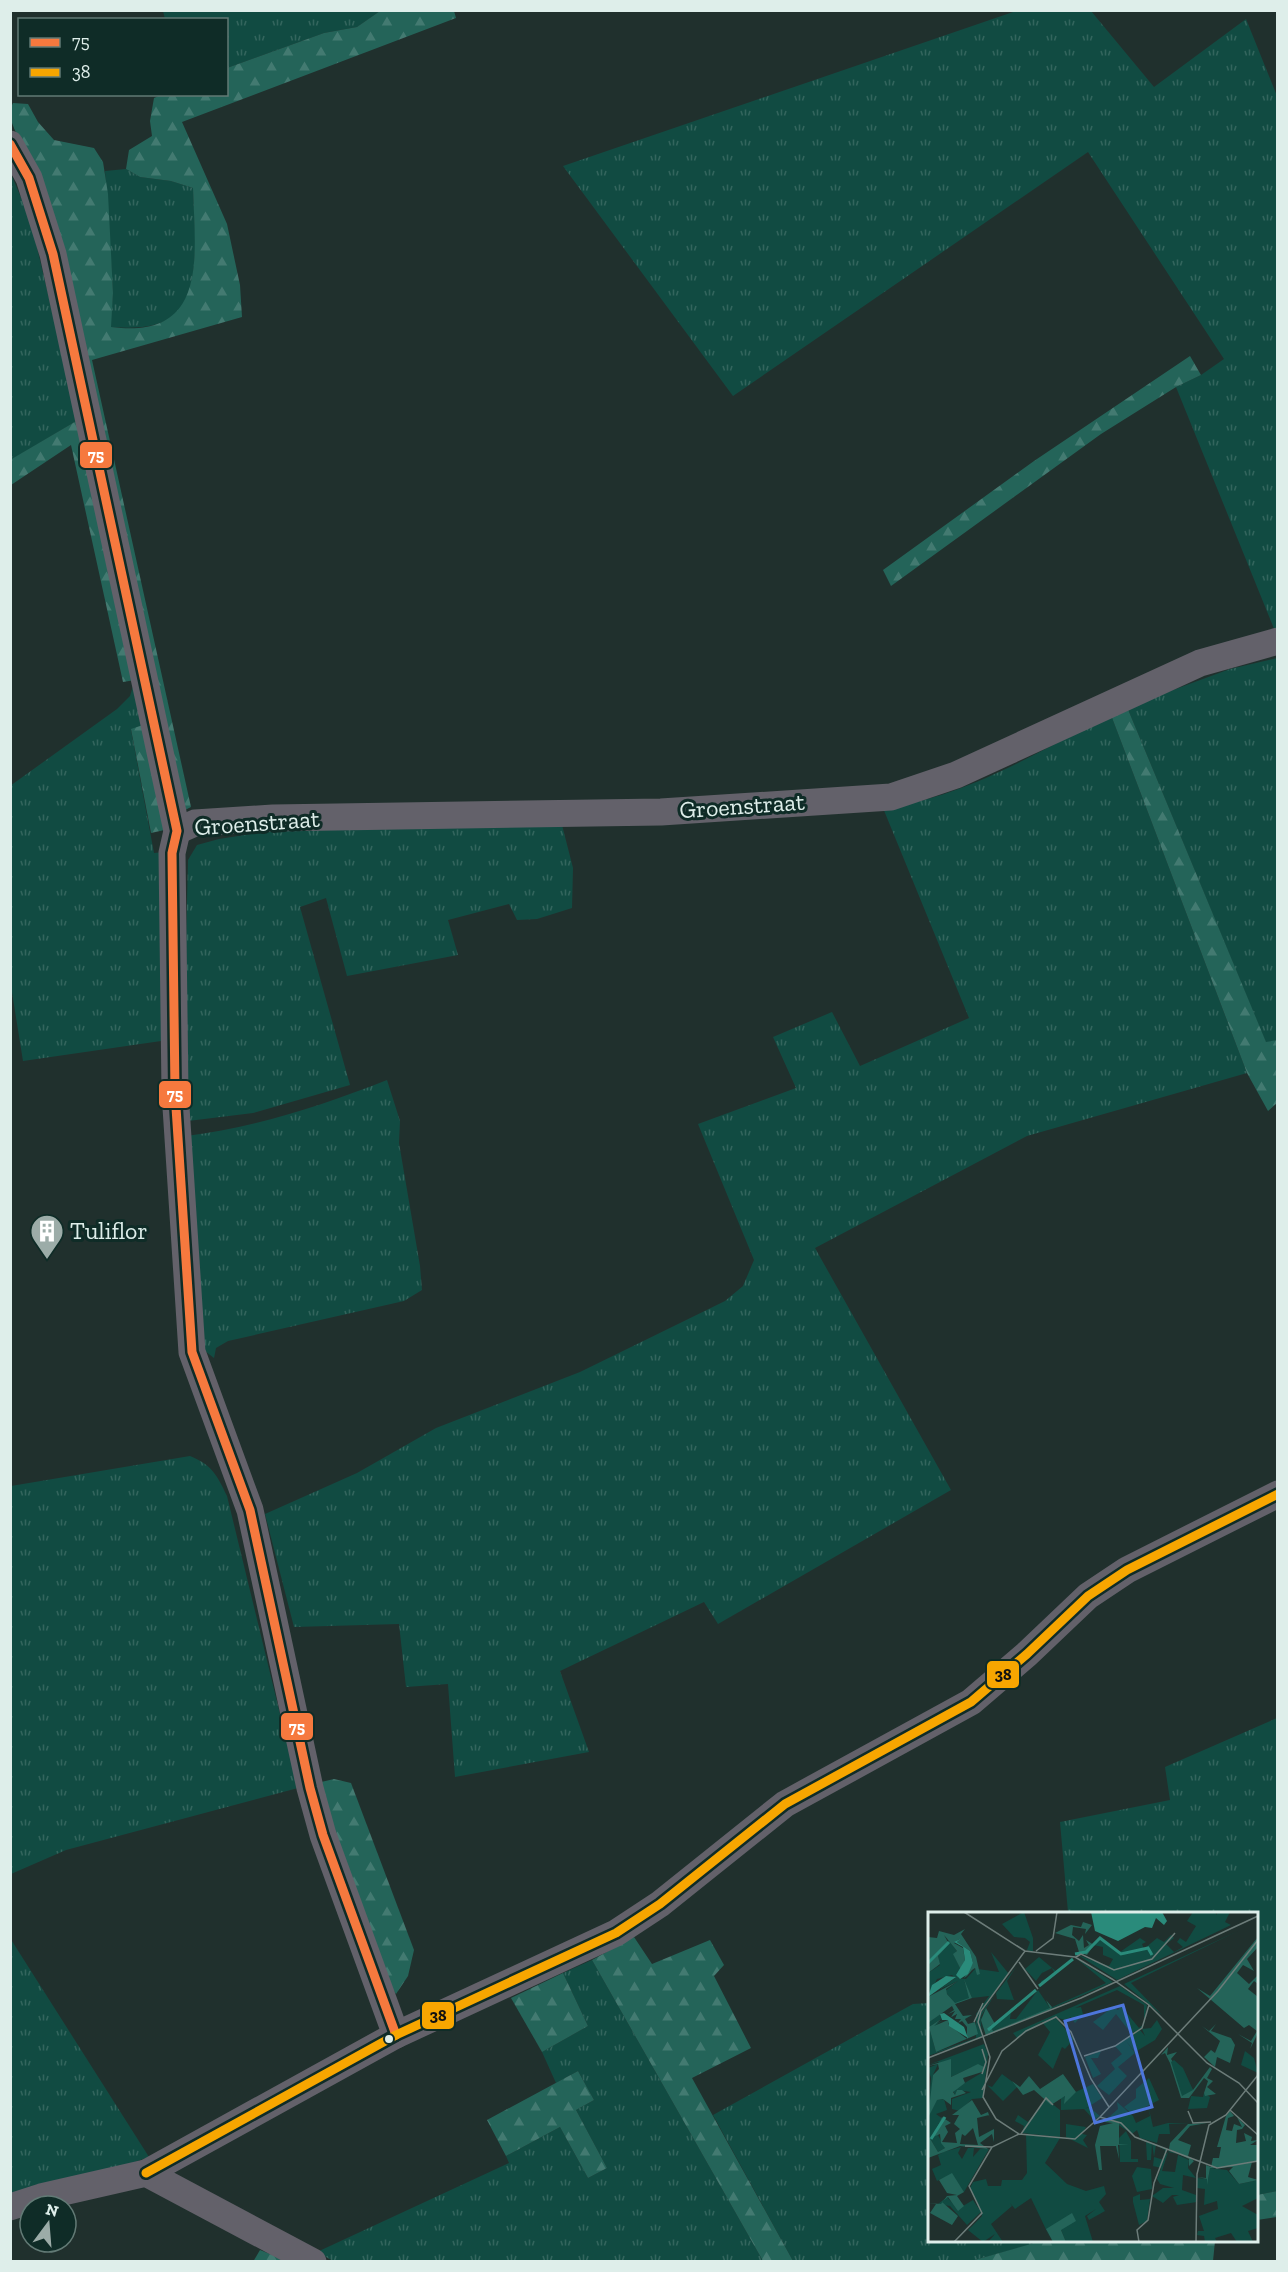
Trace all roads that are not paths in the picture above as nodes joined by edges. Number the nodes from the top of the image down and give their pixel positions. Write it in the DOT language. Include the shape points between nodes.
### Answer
graph roads {
  1 [pos="10,144"];
  2 [pos="1278,641"];
  3 [pos="177,831"];
  4 [pos="1278,1494"];
  5 [pos="396,2035"];
  6 [pos="146,2173"];
  7 [pos="10,2207"];
  8 [pos="313,2262"];
  1 -- 3 [label="street" via="29,178 53,254"];
  2 -- 3 [label="street, Groenstraat" via="1200,663 956,775 891,797 661,812 273,818 195,823"];
  3 -- 5 [label="street" via="172,853 175,1092 192,1352 250,1510 323,1835"];
  4 -- 5 [label="street" via="1107,1583 971,1702 785,1804 660,1904 616,1933"];
  5 -- 6 [label="street"];
  6 -- 7 [label="street"];
  6 -- 8 [label="street"];
}
